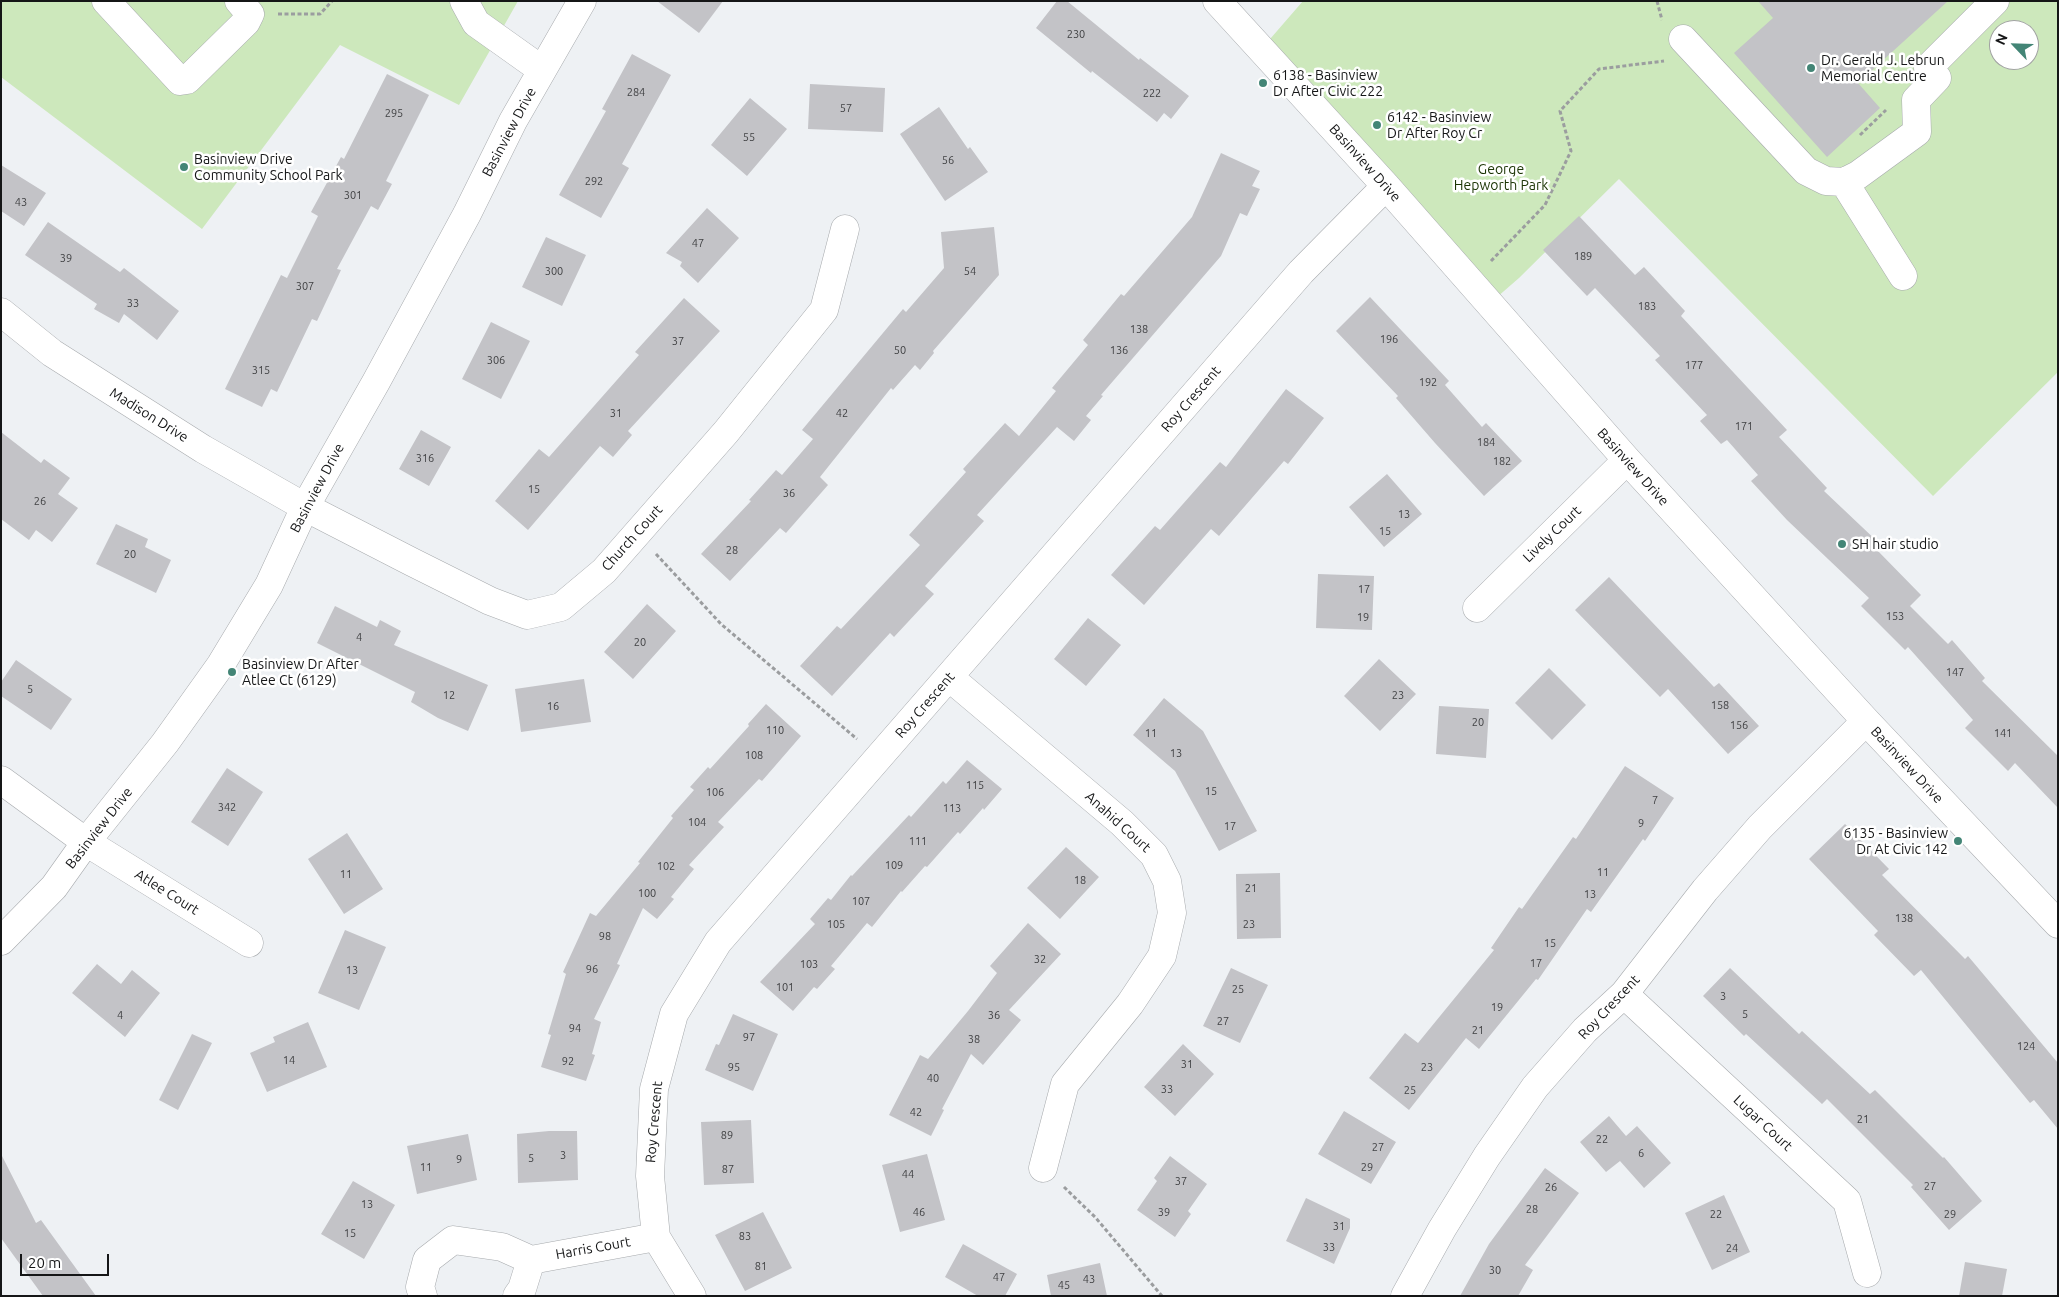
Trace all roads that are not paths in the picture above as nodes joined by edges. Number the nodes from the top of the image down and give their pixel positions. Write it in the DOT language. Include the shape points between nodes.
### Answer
graph roads {
  1 [pos="106,1"];
  2 [pos="464,1"];
  3 [pos="582,1"];
  4 [pos="1217,1"];
  5 [pos="1994,1"];
  6 [pos="244,8"];
  7 [pos="1691,47"];
  8 [pos="542,70"];
  9 [pos="1844,182"];
  10 [pos="1386,186"];
  11 [pos="845,229"];
  12 [pos="1903,276"];
  13 [pos="1,312"];
  14 [pos="1627,460"];
  15 [pos="305,506"];
  16 [pos="1477,608"];
  17 [pos="949,678"];
  18 [pos="1866,721"];
  19 [pos="1,780"];
  20 [pos="86,842"];
  21 [pos="2058,924"];
  22 [pos="1,941"];
  23 [pos="249,943"];
  24 [pos="1624,994"];
  25 [pos="1043,1168"];
  26 [pos="656,1237"];
  27 [pos="531,1260"];
  28 [pos="1866,1273"];
  29 [pos="423,1296"];
  30 [pos="517,1296"];
  31 [pos="692,1296"];
  32 [pos="1405,1296"];
  1 -- 6 [label="street" via="180,81 188,80 246,22"];
  2 -- 8 [label="street" via="476,23"];
  3 -- 8 [label="street, Basinview Drive"];
  4 -- 10 [label="street, Basinview Drive"];
  5 -- 9 [label="street" via="1933,73 1916,100 1917,132"];
  7 -- 9 [label="street" via="1806,171 1826,181"];
  8 -- 15 [label="street, Basinview Drive" via="376,382"];
  9 -- 12 [label="street"];
  10 -- 14 [label="street, Basinview Drive"];
  10 -- 17 [label="street, Roy Crescent" via="1301,272"];
  11 -- 15 [label="street, Church Court" via="824,310 726,432 637,534 604,571 561,607 527,615 490,601"];
  13 -- 15 [label="street, Madison Drive" via="52,353 129,403"];
  14 -- 16 [label="street, Lively Court"];
  14 -- 18 [label="street, Basinview Drive"];
  15 -- 20 [label="street, Basinview Drive" via="269,586 220,666 165,743"];
  17 -- 25 [label="street, Anahid Court" via="1122,823 1154,855 1167,881 1172,913 1162,956 1130,1004 1066,1084"];
  17 -- 26 [label="street, Roy Crescent" via="718,942 674,1014 654,1089 650,1176"];
  18 -- 21 [label="street, Basinview Drive"];
  18 -- 24 [label="street, Roy Crescent" via="1760,827 1705,890"];
  19 -- 20 [label="street, Atlee Court"];
  20 -- 22 [label="street, Basinview Drive" via="54,887"];
  20 -- 23 [label="street, Atlee Court"];
  24 -- 28 [label="street, Lugar Court" via="1847,1200"];
  24 -- 32 [label="street, Roy Crescent" via="1586,1030 1536,1087 1487,1156"];
  26 -- 27 [label="street, Harris Court"];
  26 -- 31 [label="street, Roy Crescent"];
  27 -- 29 [label="street" via="502,1248 453,1240 427,1260 420,1287"];
  27 -- 30 [label="street"];
}
